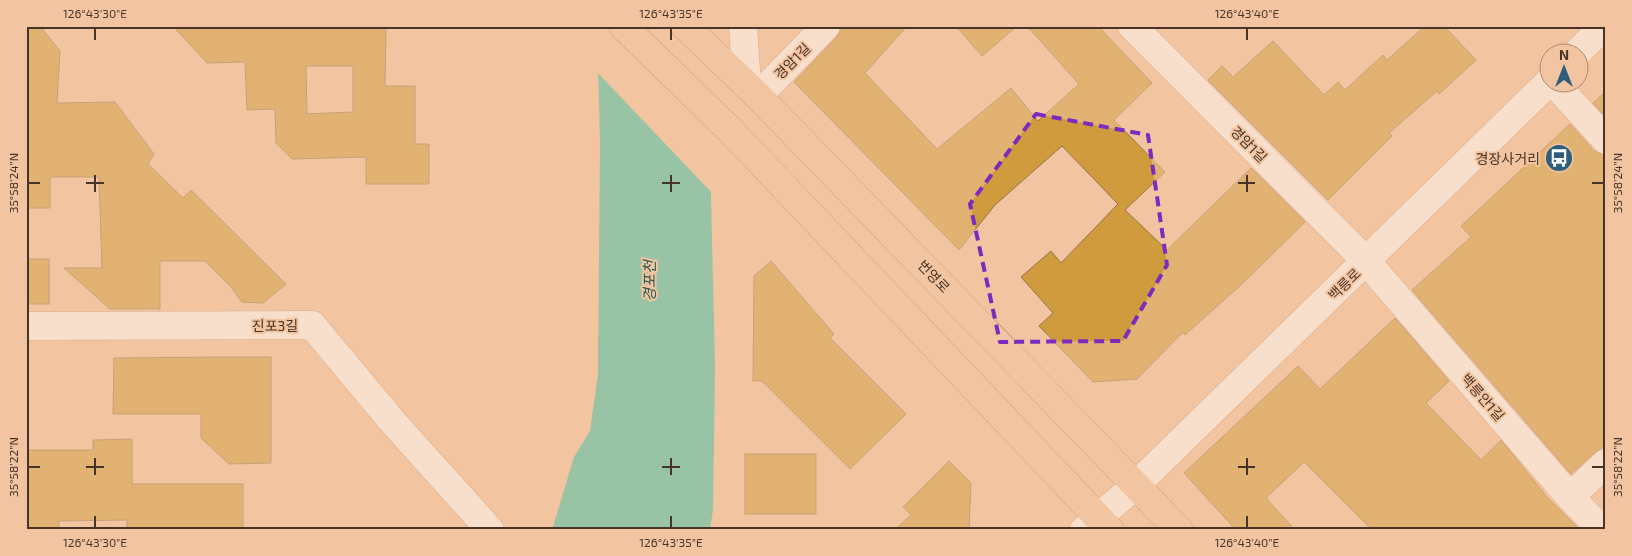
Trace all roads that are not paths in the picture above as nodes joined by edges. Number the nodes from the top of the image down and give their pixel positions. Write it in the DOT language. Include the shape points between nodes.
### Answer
graph roads {
  1 [pos="623,26"];
  2 [pos="685,26"];
  3 [pos="743,26"];
  4 [pos="826,26"];
  5 [pos="1132,26"];
  6 [pos="1604,26"];
  7 [pos="1588,42"];
  8 [pos="753,91"];
  9 [pos="1540,91"];
  10 [pos="1562,92"];
  11 [pos="1606,140"];
  12 [pos="1367,262"];
  13 [pos="26,326"];
  14 [pos="1606,463"];
  15 [pos="1136,485"];
  16 [pos="1570,497"];
  17 [pos="1098,526"];
  18 [pos="490,530"];
  19 [pos="1179,530"];
  20 [pos="1602,530"];
  1 -- 17 [label="main road" via="730,130"];
  2 -- 8 [label="main road, 번영로"];
  3 -- 8 [label="street"];
  4 -- 8 [label="street, 경암1길"];
  5 -- 12 [label="street, 경암1길"];
  6 -- 7 [label="street"];
  8 -- 15 [label="main road, 번영로"];
  9 -- 12 [label="street, 백릉로"];
  10 -- 11 [label="street"];
  12 -- 15 [label="street, 백릉로"];
  12 -- 16 [label="street, 백릉안1길"];
  13 -- 18 [label="street, 진포3길" via="312,325 392,421"];
  14 -- 16 [label="street"];
  15 -- 17 [label="street, 백릉로"];
  15 -- 19 [label="main road, 번영로"];
  16 -- 20 [label="street, 백릉안1길"];
}
